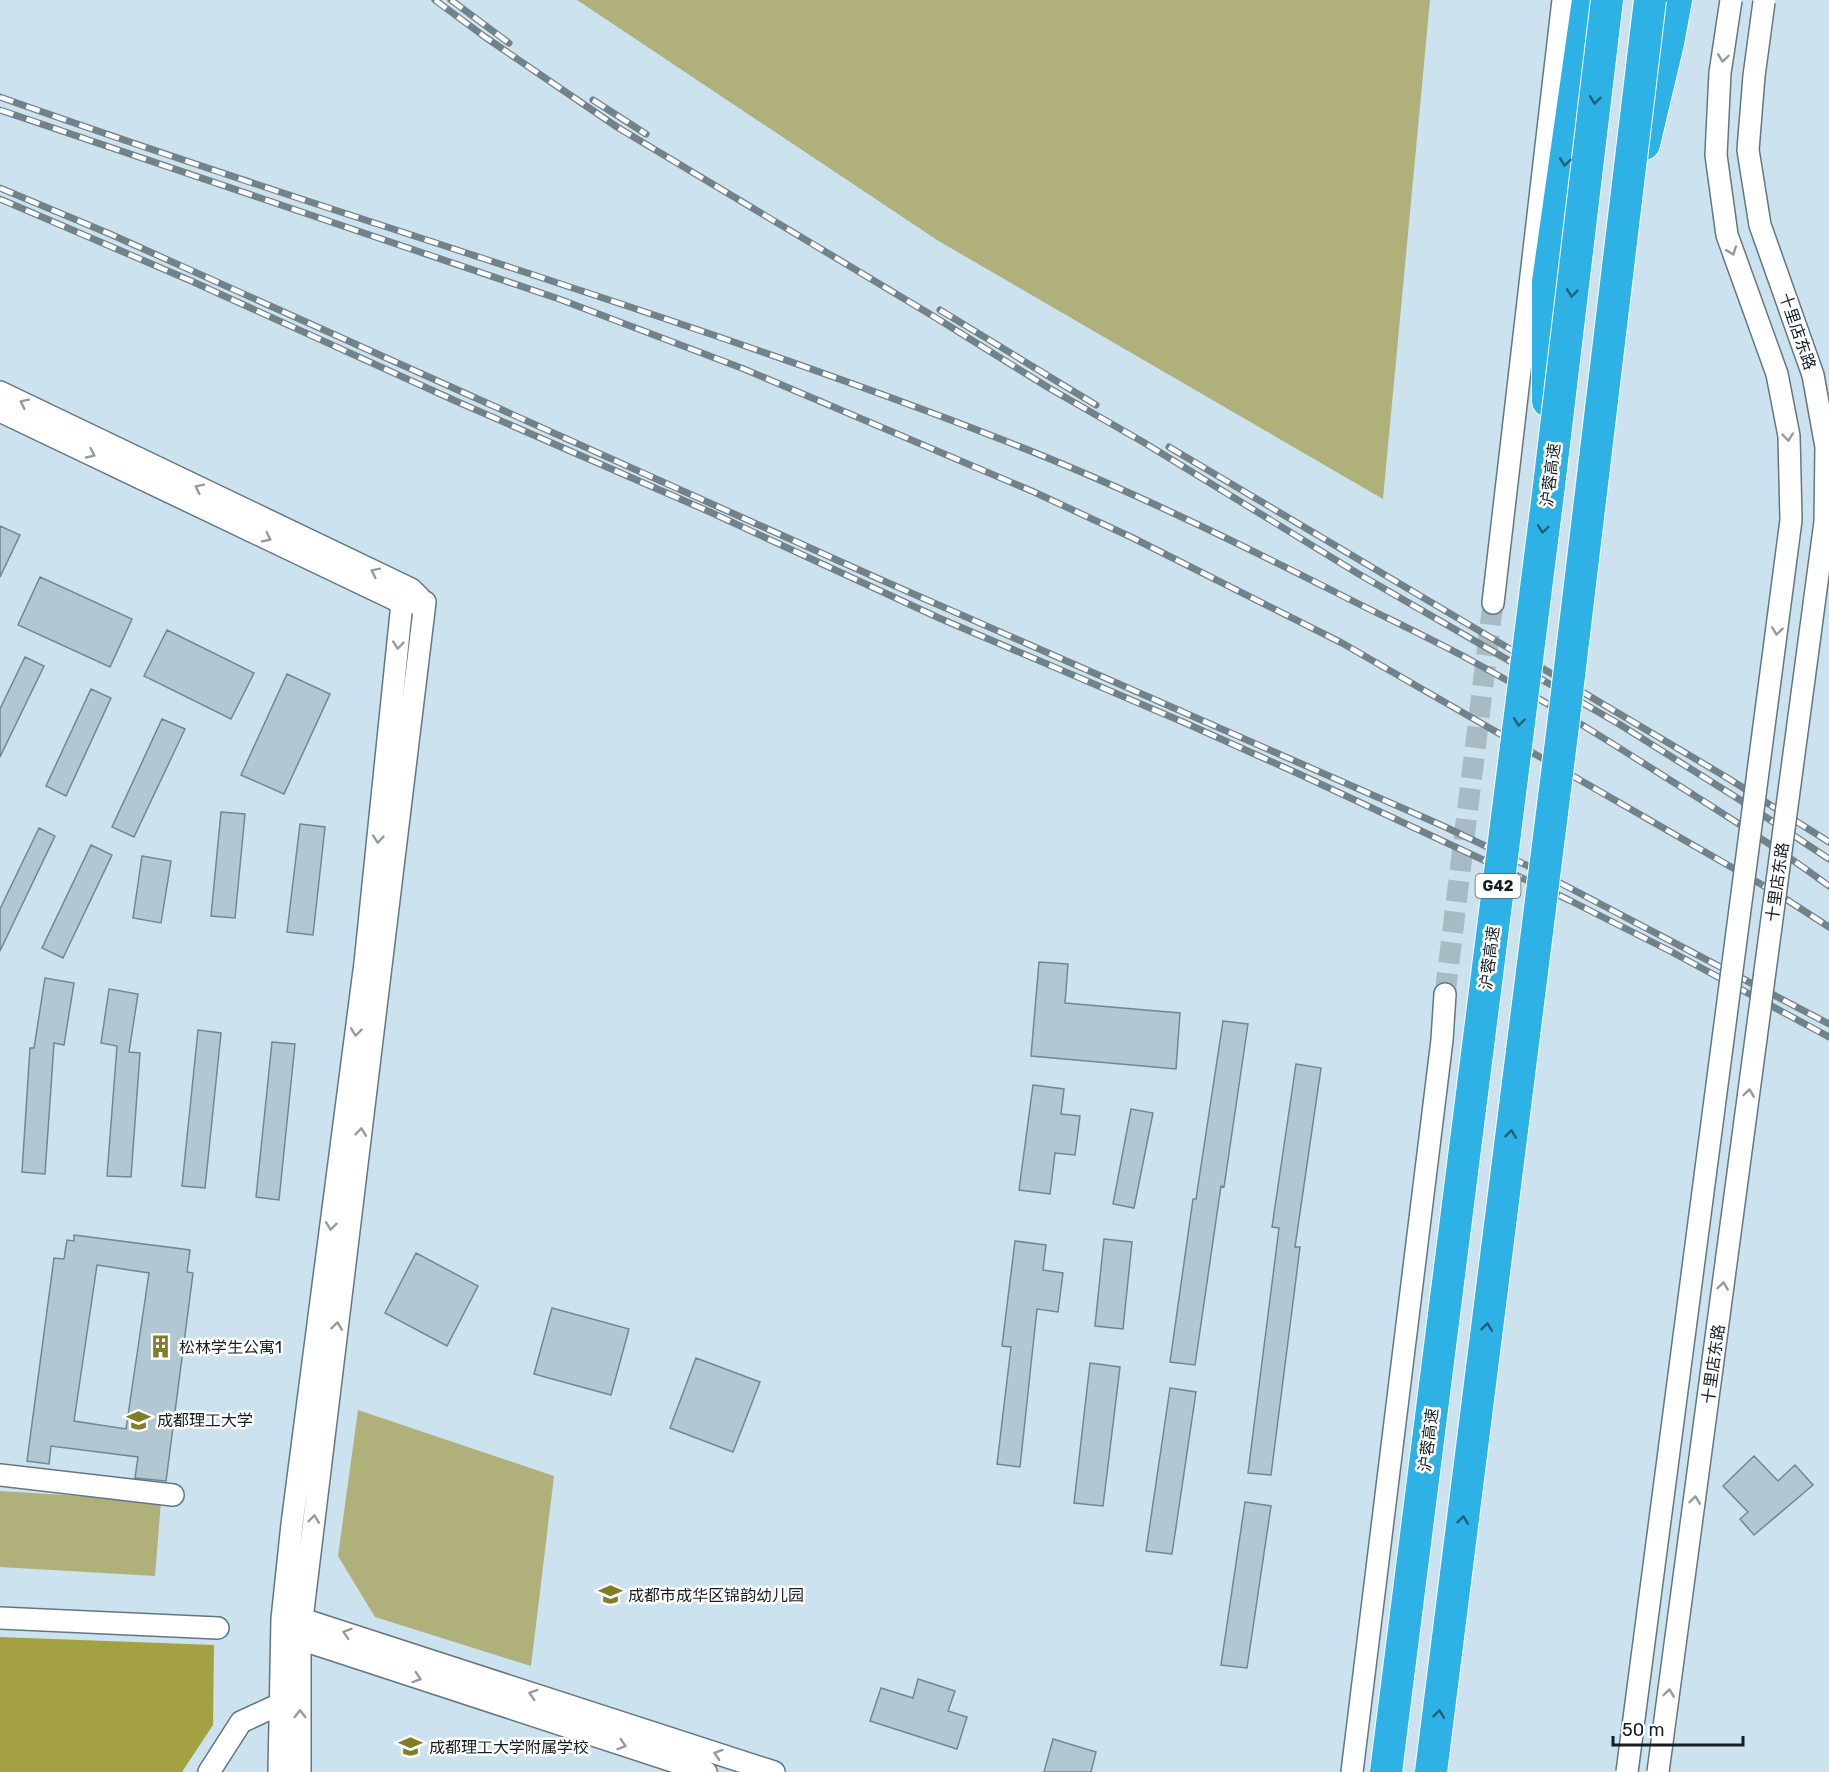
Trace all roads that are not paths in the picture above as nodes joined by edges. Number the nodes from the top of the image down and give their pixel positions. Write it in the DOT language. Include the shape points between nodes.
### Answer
graph roads {
  1 [pos="1563,0"];
  2 [pos="1588,0"];
  3 [pos="1607,0"];
  4 [pos="1650,0"];
  5 [pos="1676,0"];
  6 [pos="1731,0"];
  7 [pos="1764,1"];
  8 [pos="1621,236"];
  9 [pos="0,392"];
  10 [pos="0,411"];
  11 [pos="1549,486"];
  12 [pos="412,598"];
  13 [pos="1493,603"];
  14 [pos="1445,994"];
  15 [pos="0,1476"];
  16 [pos="173,1495"];
  17 [pos="0,1618"];
  18 [pos="218,1628"];
  19 [pos="291,1629"];
  20 [pos="280,1704"];
  21 [pos="209,1772"];
  22 [pos="279,1772"];
  23 [pos="300,1772"];
  24 [pos="706,1772"];
  25 [pos="774,1772"];
  26 [pos="1352,1772"];
  27 [pos="1386,1772"];
  28 [pos="1431,1772"];
  29 [pos="1627,1772"];
  30 [pos="1658,1772"];
  1 -- 13 [label="street"];
  2 -- 11 [label="highway, one-way, bridge" via="1548,282"];
  3 -- 11 [label="highway, 沪蓉高速 / G42, one-way, bridge"];
  4 -- 8 [label="highway, G42, bridge"];
  5 -- 8 [label="highway, bridge"];
  6 -- 29 [label="street, 十里店东路, one-way, bridge" via="1720,73 1716,155 1727,235 1777,374 1789,436 1791,520"];
  30 -- 7 [label="street, 十里店东路, one-way, bridge" via="1825,522 1826,447 1813,375 1760,225 1749,150"];
  28 -- 8 [label="highway, G42, one-way, bridge"];
  12 -- 9 [label="street, one-way"];
  10 -- 12 [label="street, one-way"];
  11 -- 27 [label="highway, 沪蓉高速 / G42, one-way, bridge"];
  12 -- 19 [label="street" via="292,1524"];
  14 -- 26 [label="street"];
  15 -- 16 [label="street"];
  17 -- 18 [label="street"];
  19 -- 20 [label="street"];
  23 -- 19 [label="street, one-way"];
  19 -- 24 [label="street, one-way"];
  25 -- 19 [label="street, one-way"];
  20 -- 21 [label="street" via="241,1722"];
  20 -- 22 [label="street"];
}
